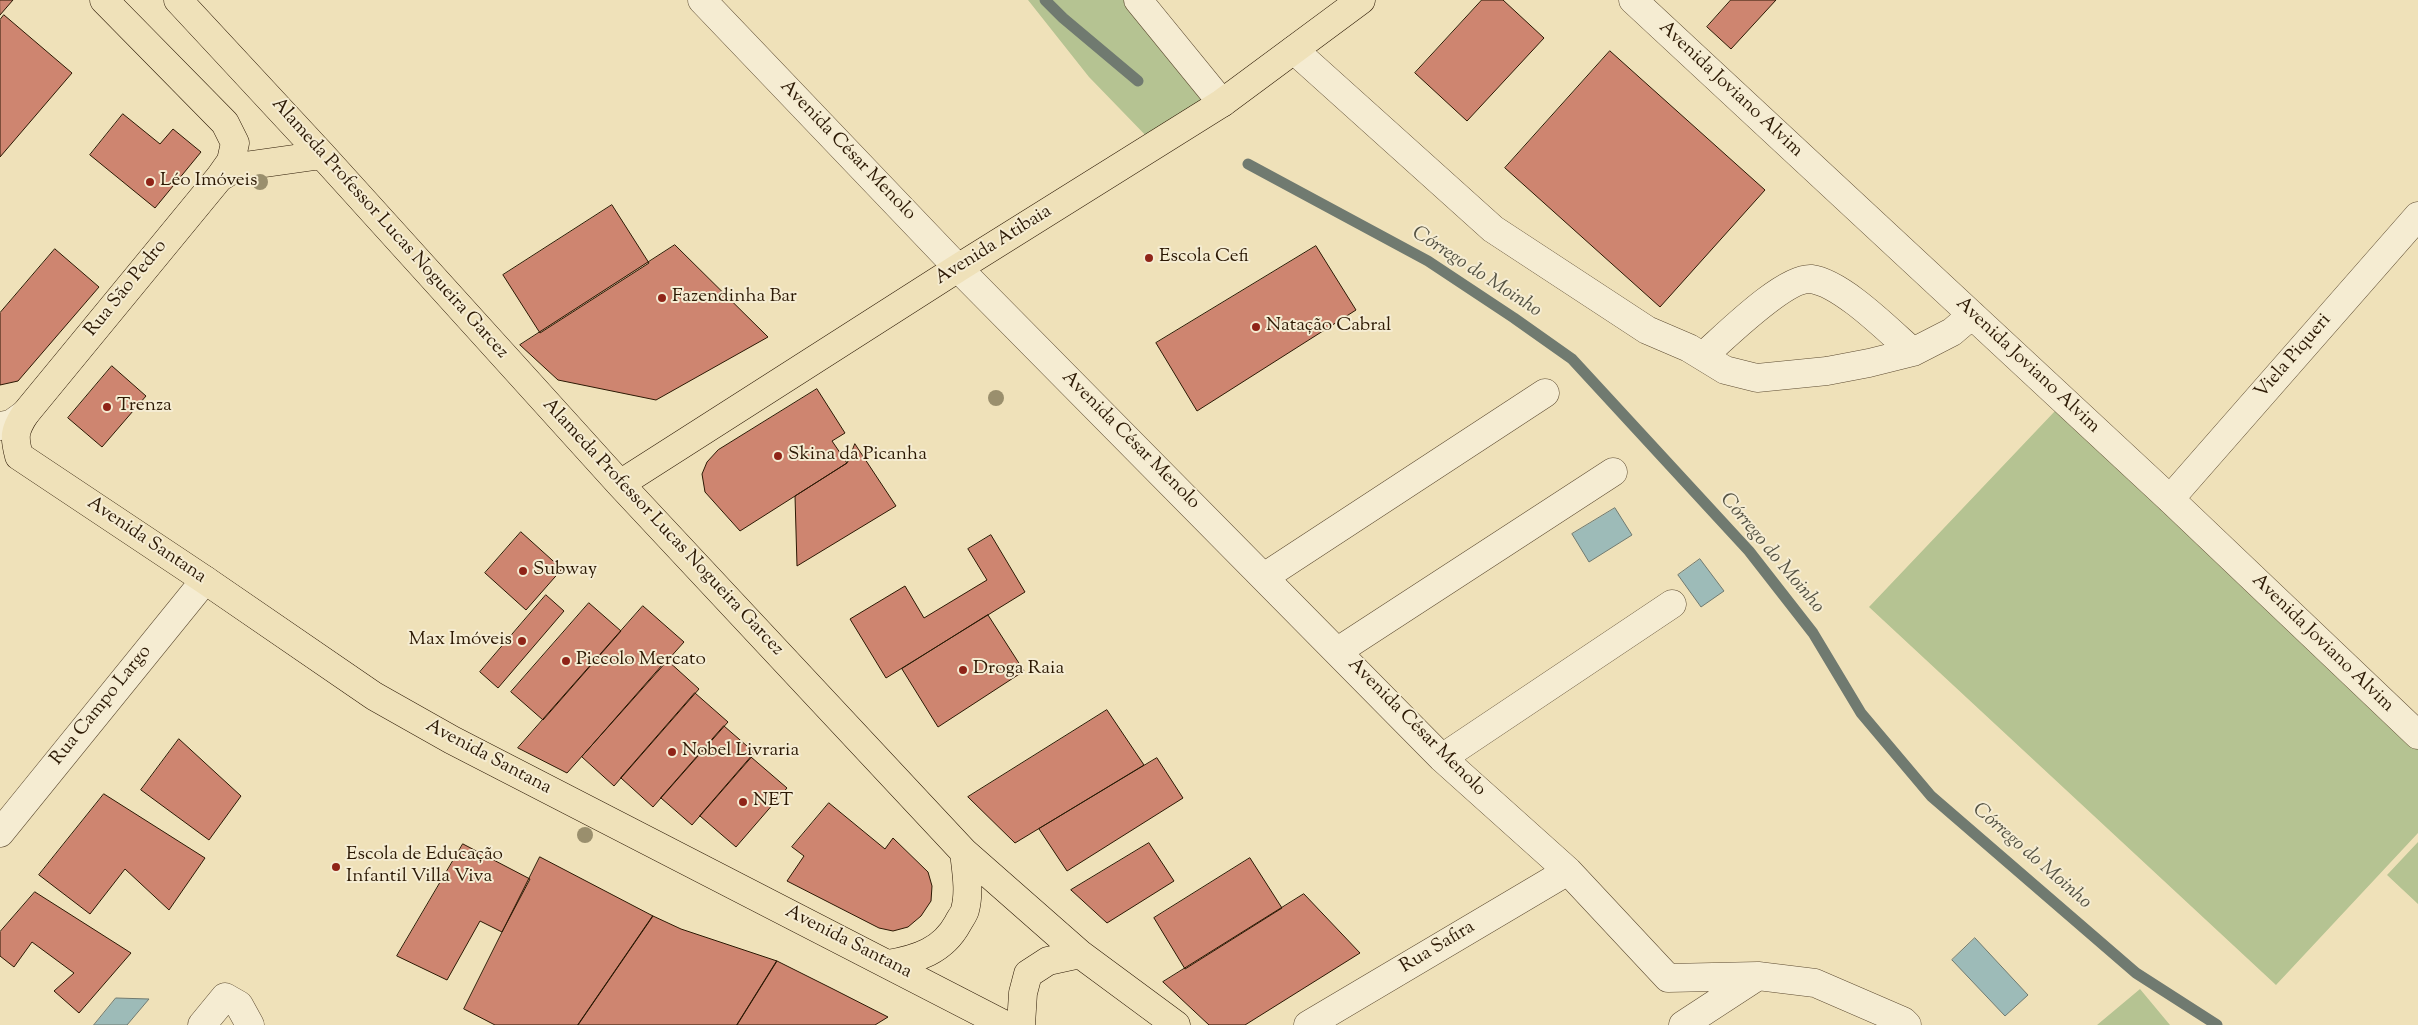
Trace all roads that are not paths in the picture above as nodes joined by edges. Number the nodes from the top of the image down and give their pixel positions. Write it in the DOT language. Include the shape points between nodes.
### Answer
graph roads {
  1 [pos="104,0"];
  2 [pos="178,0"];
  3 [pos="702,0"];
  4 [pos="1138,0"];
  5 [pos="1361,0"];
  6 [pos="1633,0"];
  7 [pos="1294,50"];
  8 [pos="1222,103"];
  9 [pos="322,155"];
  10 [pos="219,178"];
  11 [pos="2418,216"];
  12 [pos="958,268"];
  13 [pos="1972,315"];
  14 [pos="1913,352"];
  15 [pos="1703,356"];
  16 [pos="1546,393"];
  17 [pos="25,414"];
  18 [pos="0,426"];
  19 [pos="9,449"];
  20 [pos="1613,472"];
  21 [pos="620,484"];
  22 [pos="2170,499"];
  23 [pos="1264,577"];
  24 [pos="205,580"];
  25 [pos="1672,604"];
  26 [pos="1338,651"];
  27 [pos="2418,735"];
  28 [pos="1442,758"];
  29 [pos="0,833"];
  30 [pos="964,852"];
  31 [pos="1568,871"];
  32 [pos="1080,954"];
  33 [pos="888,964"];
  34 [pos="1758,976"];
  35 [pos="202,1025"];
  36 [pos="250,1025"];
  37 [pos="1005,1025"];
  38 [pos="1021,1025"];
  39 [pos="1176,1025"];
  40 [pos="1308,1025"];
  41 [pos="1683,1025"];
  42 [pos="1907,1025"];
  1 -- 10 [label="main road, Rua São Pedro" via="225,123 235,143 231,162"];
  2 -- 9 [label="main road, Alameda Professor Lucas Nogueira Garcez"];
  3 -- 12 [label="street, Avenida César Menolo"];
  4 -- 8 [label="street"];
  5 -- 7 [label="main road, Avenida Atibaia"];
  6 -- 13 [label="street, Avenida Joviano Alvim"];
  7 -- 8 [label="main road, Avenida Atibaia"];
  7 -- 15 [label="street" via="1493,229 1647,330"];
  8 -- 12 [label="main road, Avenida Atibaia"];
  9 -- 10 [label="main road" via="237,167"];
  9 -- 21 [label="main road, Alameda Professor Lucas Nogueira Garcez"];
  10 -- 17 [label="main road, Rua São Pedro"];
  11 -- 22 [label="street, Viela Piqueri"];
  12 -- 21 [label="main road, Avenida Atibaia"];
  12 -- 23 [label="street, Avenida César Menolo"];
  13 -- 14 [label="street" via="1952,332"];
  13 -- 22 [label="street, Avenida Joviano Alvim"];
  14 -- 15 [label="street" via="1870,364 1757,378 1725,370"];
  14 -- 15 [label="street" via="1833,287 1810,279 1780,290"];
  16 -- 23 [label="street"];
  17 -- 18 [label="street" via="11,424"];
  17 -- 19 [label="main road, Rua São Pedro"];
  19 -- 24 [label="main road, Avenida Santana"];
  20 -- 26 [label="street"];
  21 -- 30 [label="main road, Alameda Professor Lucas Nogueira Garcez"];
  22 -- 27 [label="street, Avenida Joviano Alvim"];
  23 -- 26 [label="street, Avenida César Menolo"];
  24 -- 29 [label="street, Rua Campo Largo"];
  24 -- 33 [label="main road, Avenida Santana" via="374,696 452,740"];
  25 -- 28 [label="street"];
  26 -- 28 [label="street, Avenida César Menolo"];
  28 -- 31 [label="street, Avenida César Menolo"];
  30 -- 32 [label="main road, Alameda Professor Lucas Nogueira Garcez"];
  30 -- 33 [label="main road" via="965,910 952,934 937,948 912,960"];
  31 -- 34 [label="street, Avenida César Menolo" via="1668,978"];
  31 -- 40 [label="street, Rua Safira"];
  32 -- 38 [label="main road" via="1048,962 1028,974"];
  32 -- 39 [label="main road, Alameda Professor Lucas Nogueira Garcez"];
  33 -- 37 [label="main road, Avenida Santana"];
  34 -- 41 [label="street"];
  34 -- 42 [label="street, Avenida César Menolo" via="1815,983"];
  35 -- 36 [label="street" via="224,997 239,1005"];
}
